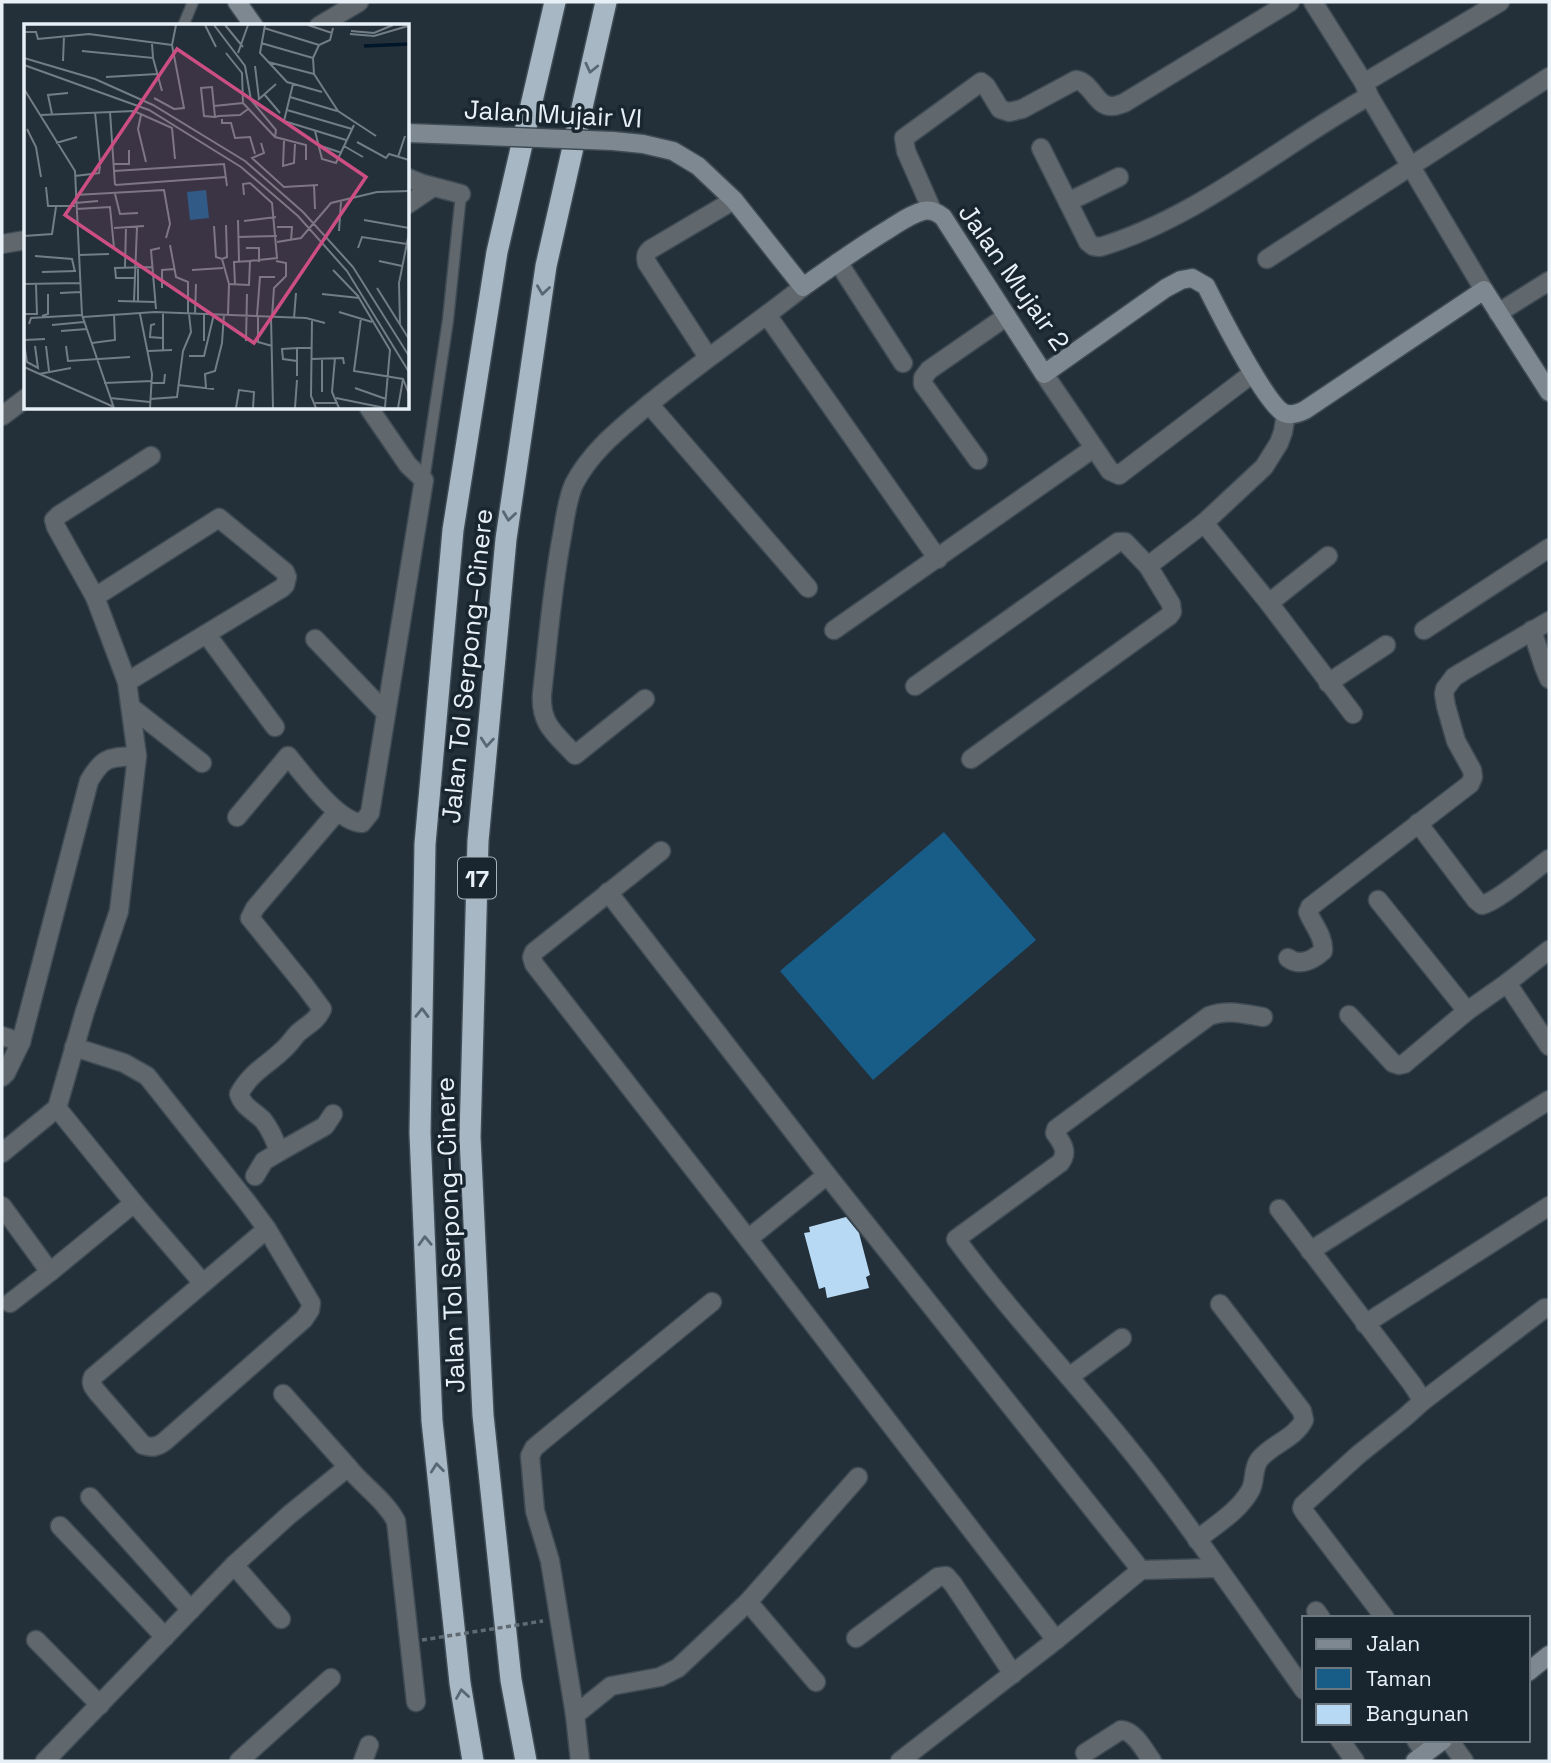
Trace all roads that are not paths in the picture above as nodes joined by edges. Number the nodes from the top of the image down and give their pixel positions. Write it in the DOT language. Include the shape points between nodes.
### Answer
graph roads {
  1 [pos="193,2"];
  2 [pos="237,2"];
  3 [pos="359,2"];
  4 [pos="555,2"];
  5 [pos="606,2"];
  6 [pos="1290,2"];
  7 [pos="1312,2"];
  8 [pos="1500,2"];
  9 [pos="184,24"];
  10 [pos="251,24"];
  11 [pos="323,24"];
  12 [pos="1549,77"];
  13 [pos="1367,89"];
  14 [pos="410,133"];
  15 [pos="1041,148"];
  16 [pos="1410,166"];
  17 [pos="1119,177"];
  18 [pos="410,179"];
  19 [pos="433,187"];
  20 [pos="461,194"];
  21 [pos="734,200"];
  22 [pos="1068,202"];
  23 [pos="410,203"];
  24 [pos="932,210"];
  25 [pos="24,240"];
  26 [pos="2,244"];
  27 [pos="1267,259"];
  28 [pos="838,261"];
  29 [pos="1549,281"];
  30 [pos="803,287"];
  31 [pos="1484,290"];
  32 [pos="1498,313"];
  33 [pos="767,315"];
  34 [pos="1007,316"];
  35 [pos="708,357"];
  36 [pos="903,363"];
  37 [pos="1253,373"];
  38 [pos="1044,374"];
  39 [pos="1546,381"];
  40 [pos="24,400"];
  41 [pos="649,404"];
  42 [pos="370,410"];
  43 [pos="1286,414"];
  44 [pos="2,416"];
  45 [pos="1094,448"];
  46 [pos="151,456"];
  47 [pos="978,460"];
  48 [pos="424,480"];
  49 [pos="1204,523"];
  50 [pos="1549,548"];
  51 [pos="1328,556"];
  52 [pos="937,559"];
  53 [pos="1148,566"];
  54 [pos="808,588"];
  55 [pos="95,597"];
  56 [pos="1269,603"];
  57 [pos="1549,621"];
  58 [pos="834,630"];
  59 [pos="1424,630"];
  60 [pos="1532,630"];
  61 [pos="206,635"];
  62 [pos="315,639"];
  63 [pos="1386,645"];
  64 [pos="1549,679"];
  65 [pos="127,682"];
  66 [pos="1328,683"];
  67 [pos="915,686"];
  68 [pos="645,699"];
  69 [pos="132,708"];
  70 [pos="385,712"];
  71 [pos="1353,714"];
  72 [pos="275,727"];
  73 [pos="138,756"];
  74 [pos="971,759"];
  75 [pos="202,763"];
  76 [pos="337,812"];
  77 [pos="237,817"];
  78 [pos="1418,824"];
  79 [pos="661,851"];
  80 [pos="1549,859"];
  81 [pos="608,892"];
  82 [pos="1378,900"];
  83 [pos="1549,950"];
  84 [pos="1288,958"];
  85 [pos="1507,983"];
  86 [pos="1467,1011"];
  87 [pos="1349,1015"];
  88 [pos="1262,1017"];
  89 [pos="2,1036"];
  90 [pos="20,1042"];
  91 [pos="1549,1046"];
  92 [pos="74,1048"];
  93 [pos="3,1073"];
  94 [pos="1549,1100"];
  95 [pos="57,1108"];
  96 [pos="333,1114"];
  97 [pos="279,1152"];
  98 [pos="2,1153"];
  99 [pos="827,1175"];
  100 [pos="255,1176"];
  101 [pos="134,1203"];
  102 [pos="2,1206"];
  103 [pos="1549,1206"];
  104 [pos="1279,1209"];
  105 [pos="267,1229"];
  106 [pos="748,1239"];
  107 [pos="1310,1251"];
  108 [pos="50,1272"];
  109 [pos="202,1282"];
  110 [pos="712,1302"];
  111 [pos="10,1303"];
  112 [pos="1220,1304"];
  113 [pos="1545,1308"];
  114 [pos="1365,1324"];
  115 [pos="1122,1338"];
  116 [pos="1069,1377"];
  117 [pos="283,1394"];
  118 [pos="1423,1401"];
  119 [pos="348,1467"];
  120 [pos="858,1477"];
  121 [pos="90,1497"];
  122 [pos="60,1526"];
  123 [pos="1197,1540"];
  124 [pos="234,1565"];
  125 [pos="1216,1568"];
  126 [pos="1141,1570"];
  127 [pos="748,1602"];
  128 [pos="191,1610"];
  129 [pos="1383,1616"];
  130 [pos="281,1619"];
  131 [pos="165,1637"];
  132 [pos="856,1638"];
  133 [pos="36,1640"];
  134 [pos="1056,1640"];
  135 [pos="1549,1656"];
  136 [pos="1530,1670"];
  137 [pos="1013,1674"];
  138 [pos="331,1678"];
  139 [pos="816,1682"];
  140 [pos="1302,1687"];
  141 [pos="416,1702"];
  142 [pos="100,1705"];
  143 [pos="575,1715"];
  144 [pos="1341,1742"];
  145 [pos="1439,1742"];
  146 [pos="1450,1742"];
  147 [pos="1418,1752"];
  148 [pos="1085,1753"];
  149 [pos="45,1761"];
  150 [pos="239,1761"];
  151 [pos="473,1761"];
  152 [pos="526,1761"];
  153 [pos="580,1761"];
  154 [pos="900,1761"];
  155 [pos="1152,1761"];
  156 [pos="1355,1761"];
  157 [pos="1464,1761"];
  1 -- 9 [label="lane"];
  2 -- 10 [label="street"];
  3 -- 11 [label="street"];
  151 -- 4 [label="highway, Jalan Tol Serpong–Cinere / 17, one-way" via="460,1683 432,1421 420,1133 425,844 453,530 497,252"];
  5 -- 152 [label="highway, Jalan Tol Serpong–Cinere / 17, one-way" via="542,293 506,539 478,841 470,1138 483,1415 511,1680"];
  6 -- 24 [label="street" via="1112,107 1076,80 1009,112 1000,109 981,82 904,138"];
  7 -- 13 [label="street"];
  8 -- 13 [label="street"];
  12 -- 16 [label="street"];
  13 -- 16 [label="street"];
  13 -- 22 [label="street" via="1228,185 1169,220 1104,246 1090,244"];
  14 -- 21 [label="street, Jalan Mujair VI, bridge" via="643,144 673,151 698,166"];
  15 -- 22 [label="street"];
  16 -- 27 [label="street"];
  16 -- 31 [label="street"];
  17 -- 22 [label="street"];
  18 -- 19 [label="street"];
  19 -- 20 [label="street"];
  19 -- 23 [label="street"];
  20 -- 48 [label="lane"];
  21 -- 30 [label="street, Jalan Mujair VI"];
  21 -- 35 [label="street" via="651,248 646,257"];
  24 -- 28 [label="street, Jalan Mujair 2" via="910,216"];
  24 -- 34 [label="street, Jalan Mujair 2" via="943,217"];
  25 -- 26 [label="street"];
  28 -- 30 [label="street, Jalan Mujair 2"];
  28 -- 36 [label="street"];
  29 -- 32 [label="street"];
  30 -- 33 [label="street"];
  31 -- 32 [label="street"];
  31 -- 43 [label="street" via="1305,410"];
  32 -- 39 [label="street"];
  33 -- 35 [label="street"];
  33 -- 52 [label="street"];
  34 -- 38 [label="street, Jalan Mujair 2"];
  34 -- 47 [label="street" via="929,370 922,381"];
  35 -- 41 [label="street"];
  37 -- 38 [label="street, Jalan Mujair 2" via="1206,286 1192,278 1166,288"];
  37 -- 43 [label="street, Jalan Mujair 2"];
  37 -- 45 [label="street" via="1119,475 1110,471"];
  38 -- 45 [label="street"];
  40 -- 44 [label="street"];
  41 -- 54 [label="street"];
  41 -- 68 [label="street" via="591,457 573,486 556,568 541,707 550,727 575,755"];
  42 -- 48 [label="street" via="408,465"];
  43 -- 49 [label="street" via="1279,443 1264,467"];
  45 -- 52 [label="street"];
  46 -- 55 [label="street" via="54,520"];
  48 -- 70 [label="street"];
  49 -- 53 [label="street"];
  49 -- 56 [label="street"];
  50 -- 59 [label="street"];
  51 -- 56 [label="street"];
  52 -- 58 [label="street"];
  53 -- 67 [label="street" via="1125,542 1118,542"];
  53 -- 74 [label="street" via="1171,604 1170,616"];
  55 -- 61 [label="street" via="219,518 285,572 287,581"];
  55 -- 65 [label="street"];
  56 -- 66 [label="street"];
  57 -- 60 [label="street"];
  60 -- 64 [label="street"];
  60 -- 78 [label="street" via="1448,684 1446,706 1473,777"];
  61 -- 65 [label="street"];
  61 -- 72 [label="street"];
  62 -- 70 [label="street"];
  63 -- 66 [label="street"];
  65 -- 69 [label="street"];
  66 -- 71 [label="street"];
  69 -- 73 [label="street"];
  69 -- 75 [label="street"];
  70 -- 76 [label="street" via="370,813 362,823 354,823"];
  73 -- 90 [label="street" via="103,762 89,781"];
  73 -- 92 [label="street" via="119,911"];
  76 -- 77 [label="street" via="288,756"];
  76 -- 97 [label="street" via="250,918 321,1009 317,1018 246,1081 239,1094 242,1103 271,1131"];
  78 -- 80 [label="street" via="1482,905"];
  78 -- 84 [label="street" via="1310,907 1323,951 1302,962"];
  79 -- 81 [label="street"];
  81 -- 99 [label="street"];
  81 -- 106 [label="street" via="534,952 534,964"];
  82 -- 86 [label="street"];
  83 -- 85 [label="street"];
  85 -- 86 [label="street"];
  85 -- 91 [label="street"];
  86 -- 87 [label="street" via="1399,1065"];
  88 -- 116 [label="street" via="1217,1013 1152,1057 1058,1126 1055,1133 1065,1152 1060,1163 956,1239"];
  89 -- 90 [label="street"];
  90 -- 93 [label="street"];
  92 -- 95 [label="street"];
  92 -- 105 [label="street" via="124,1063 147,1076"];
  94 -- 107 [label="street"];
  95 -- 98 [label="street"];
  95 -- 101 [label="street"];
  96 -- 97 [label="street" via="325,1126"];
  97 -- 100 [label="street" via="264,1161"];
  99 -- 106 [label="street"];
  99 -- 126 [label="street"];
  101 -- 108 [label="street"];
  101 -- 109 [label="street"];
  102 -- 108 [label="street"];
  103 -- 114 [label="street"];
  104 -- 107 [label="street"];
  105 -- 109 [label="street"];
  105 -- 109 [label="street" via="311,1303 310,1310 164,1443 144,1445 91,1381"];
  106 -- 134 [label="street"];
  107 -- 114 [label="street"];
  108 -- 111 [label="street"];
  110 -- 143 [label="street" via="541,1442 530,1456 535,1511 550,1561"];
  112 -- 123 [label="street" via="1302,1411 1304,1420 1297,1431 1259,1459 1252,1488 1239,1507"];
  113 -- 118 [label="street"];
  114 -- 118 [label="street"];
  115 -- 116 [label="street"];
  116 -- 123 [label="street"];
  117 -- 119 [label="street"];
  118 -- 129 [label="street" via="1303,1505"];
  119 -- 124 [label="street"];
  119 -- 141 [label="street" via="397,1521"];
  120 -- 127 [label="street"];
  121 -- 128 [label="street"];
  122 -- 131 [label="street"];
  123 -- 125 [label="street"];
  124 -- 128 [label="street"];
  124 -- 130 [label="street"];
  125 -- 126 [label="street"];
  125 -- 140 [label="street"];
  126 -- 134 [label="street"];
  127 -- 139 [label="street"];
  127 -- 143 [label="street" via="669,1674 611,1686"];
  128 -- 131 [label="street"];
  131 -- 142 [label="street"];
  132 -- 137 [label="street" via="937,1577 946,1576"];
  133 -- 142 [label="street"];
  134 -- 137 [label="street"];
  135 -- 136 [label="street"];
  137 -- 154 [label="street"];
  138 -- 150 [label="street"];
  142 -- 149 [label="street"];
  143 -- 153 [label="street"];
  144 -- 156 [label="street"];
  145 -- 147 [label="street"];
  146 -- 157 [label="street"];
  148 -- 155 [label="street" via="1125,1730"];
}
